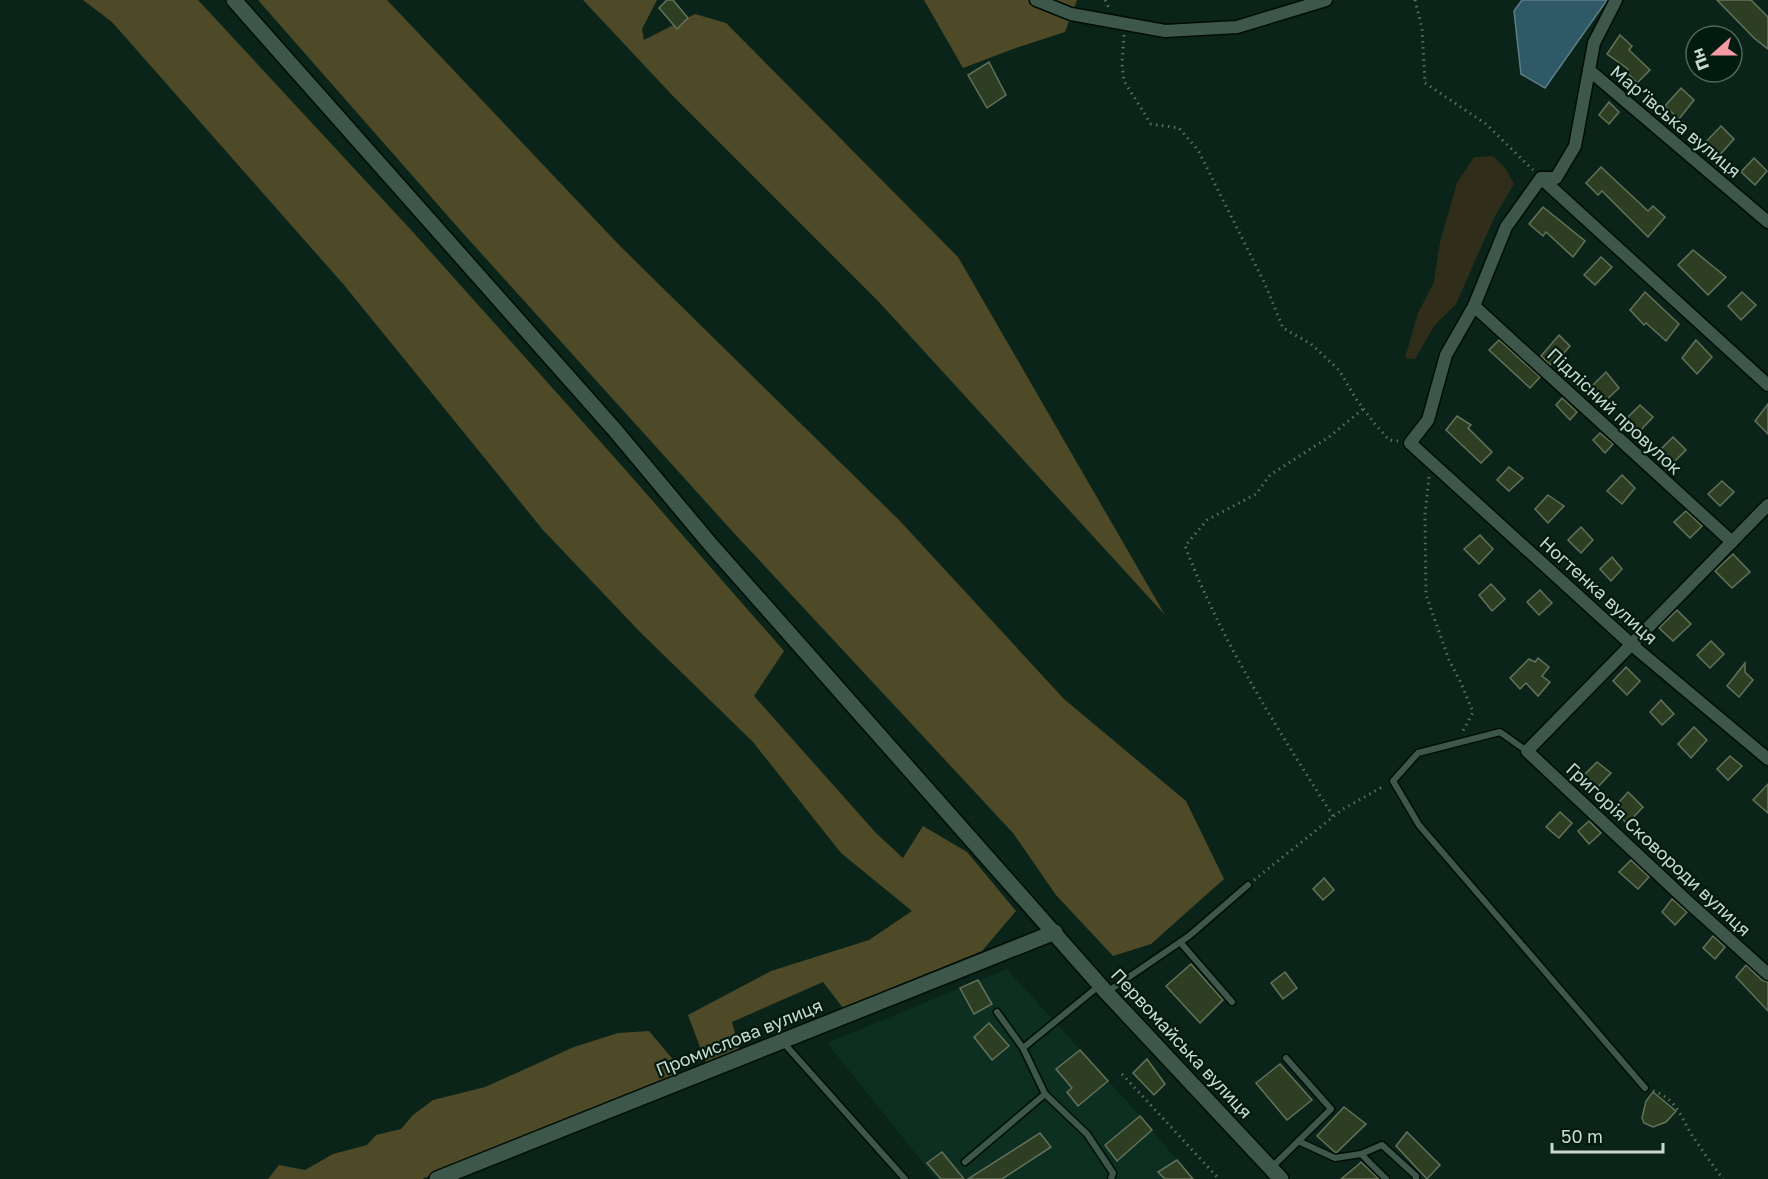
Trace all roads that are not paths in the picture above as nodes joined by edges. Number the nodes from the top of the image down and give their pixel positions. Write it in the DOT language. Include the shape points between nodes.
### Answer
graph roads {
  1 [pos="234,0"];
  2 [pos="1036,0"];
  3 [pos="1326,0"];
  4 [pos="1616,0"];
  5 [pos="1589,70"];
  6 [pos="1540,178"];
  7 [pos="1768,222"];
  8 [pos="1474,306"];
  9 [pos="1768,385"];
  10 [pos="1768,505"];
  11 [pos="1732,543"];
  12 [pos="1632,645"];
  13 [pos="1527,751"];
  14 [pos="1768,759"];
  15 [pos="1248,885"];
  16 [pos="1055,932"];
  17 [pos="1180,942"];
  18 [pos="1768,974"];
  19 [pos="1103,989"];
  20 [pos="1232,1002"];
  21 [pos="997,1012"];
  22 [pos="781,1041"];
  23 [pos="1023,1048"];
  24 [pos="1287,1058"];
  25 [pos="1645,1088"];
  26 [pos="1045,1094"];
  27 [pos="1298,1141"];
  28 [pos="1361,1154"];
  29 [pos="965,1162"];
  30 [pos="1276,1173"];
  31 [pos="438,1179"];
  32 [pos="905,1179"];
  33 [pos="1111,1179"];
  34 [pos="1386,1179"];
  35 [pos="1416,1179"];
  1 -- 16 [label="street, Первомайська вулиця"];
  2 -- 3 [label="street" via="1071,14 1165,31 1237,27"];
  4 -- 5 [label="street" via="1594,43"];
  5 -- 6 [label="street" via="1575,146 1556,178"];
  5 -- 7 [label="street, Мар’ївська вулиця"];
  6 -- 8 [label="street" via="1506,227"];
  6 -- 9 [label="street"];
  8 -- 11 [label="street, Підлісний провулок"];
  8 -- 12 [label="street, Ногтенка вулиця" via="1446,355 1428,420 1410,443"];
  10 -- 11 [label="street"];
  11 -- 12 [label="street"];
  12 -- 13 [label="street"];
  12 -- 14 [label="street, Ногтенка вулиця"];
  13 -- 18 [label="street, Григорія Сковороди вулиця"];
  13 -- 25 [label="lane" via="1500,732 1418,753 1393,781 1419,825"];
  15 -- 17 [label="lane"];
  16 -- 19 [label="street, Первомайська вулиця"];
  16 -- 22 [label="street, Промислова вулиця"];
  17 -- 19 [label="lane"];
  17 -- 20 [label="lane"];
  19 -- 23 [label="lane"];
  19 -- 30 [label="street, Первомайська вулиця"];
  21 -- 23 [label="lane"];
  22 -- 31 [label="street, Промислова вулиця"];
  22 -- 32 [label="lane"];
  23 -- 26 [label="lane"];
  24 -- 27 [label="lane" via="1330,1110"];
  26 -- 29 [label="lane"];
  26 -- 33 [label="lane" via="1087,1134 1113,1173"];
  27 -- 28 [label="lane" via="1335,1158"];
  27 -- 30 [label="lane"];
  28 -- 34 [label="lane"];
  28 -- 35 [label="lane" via="1382,1145"];
}
